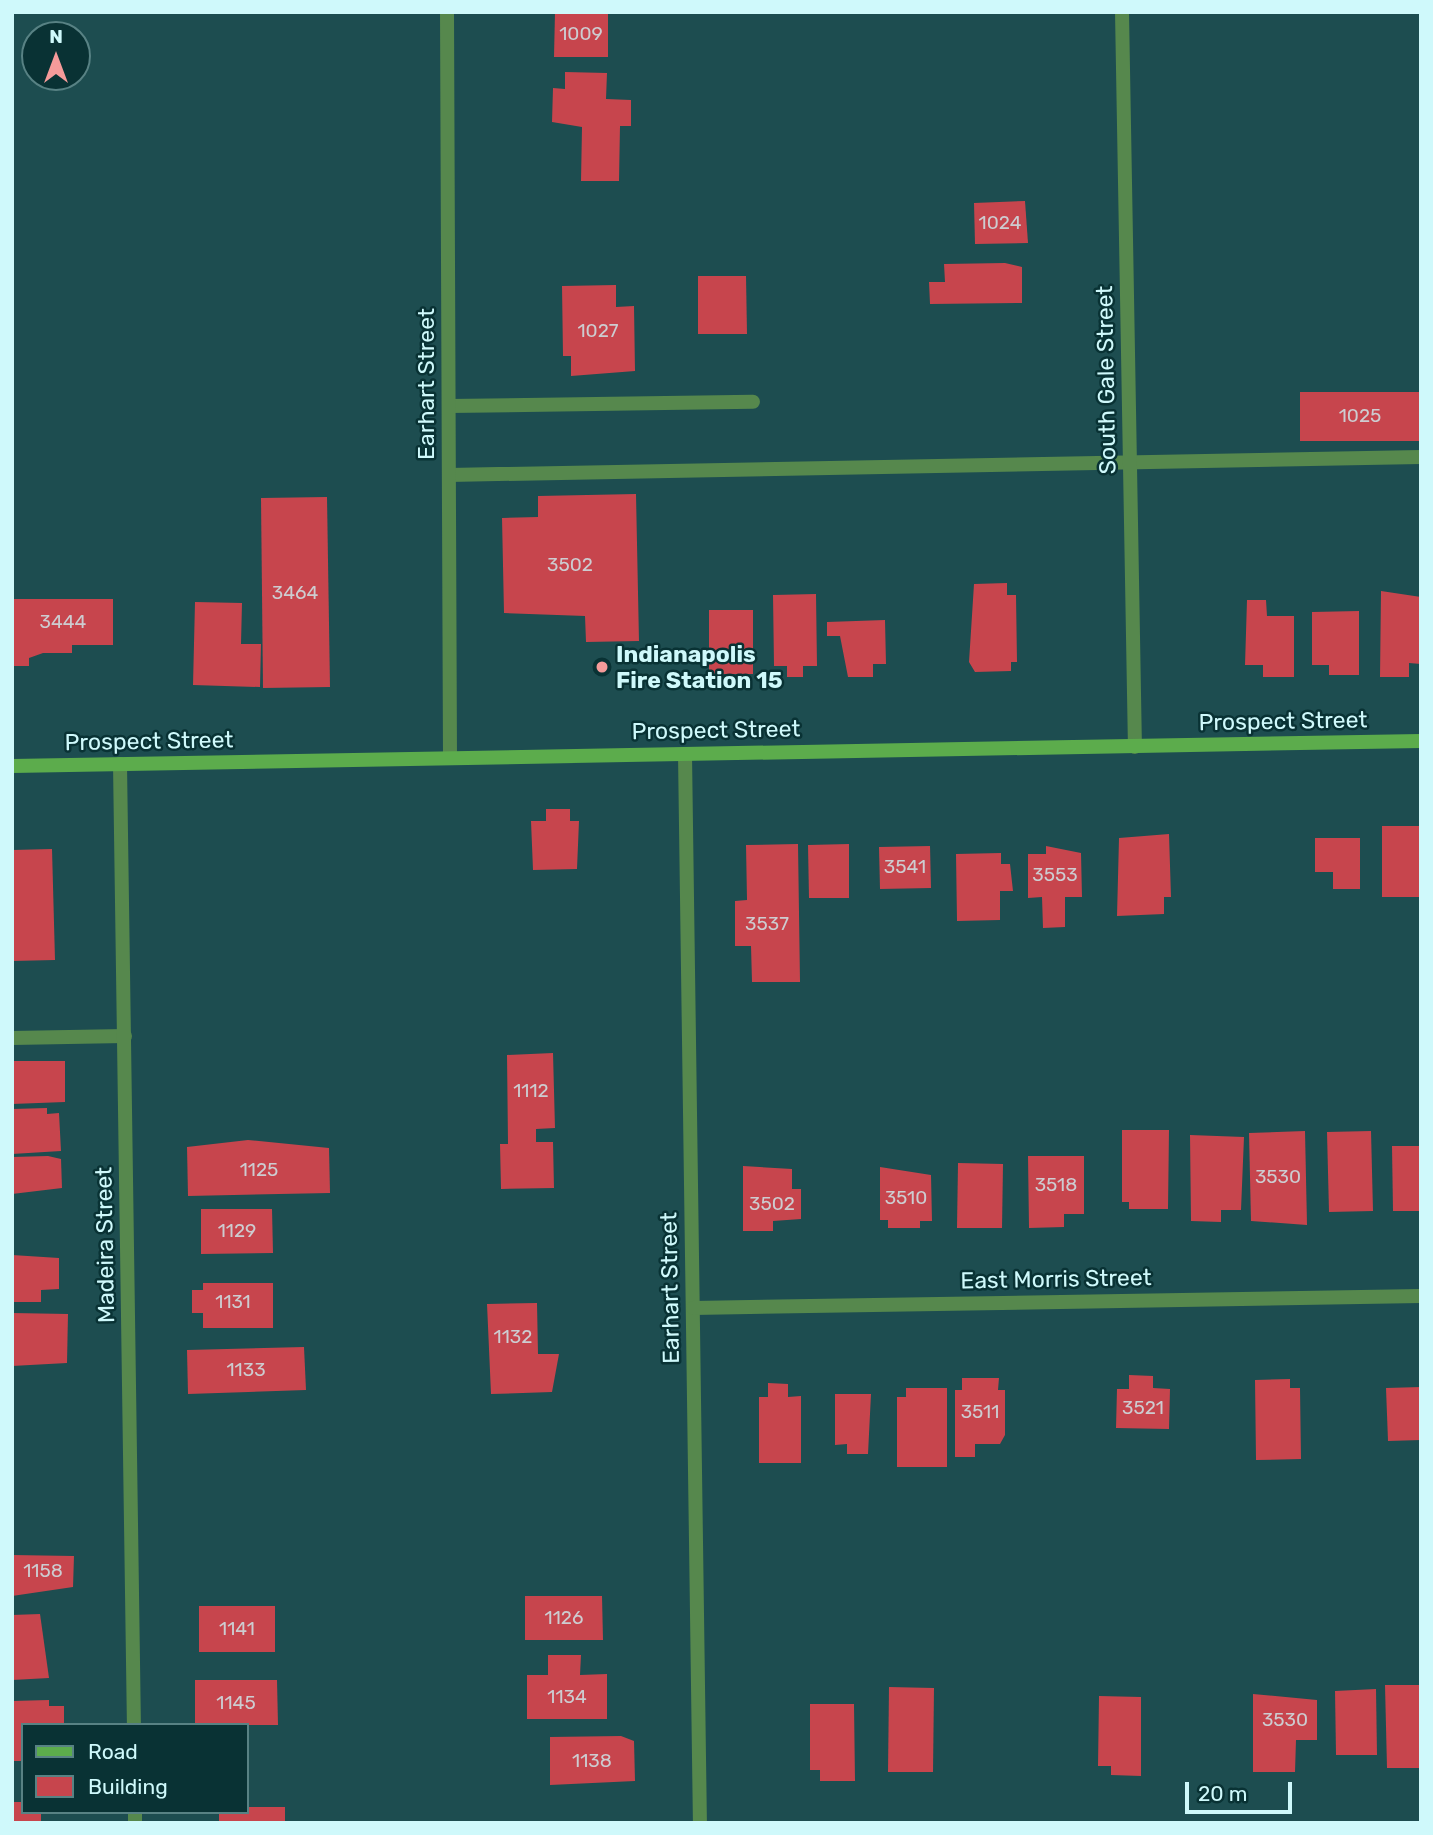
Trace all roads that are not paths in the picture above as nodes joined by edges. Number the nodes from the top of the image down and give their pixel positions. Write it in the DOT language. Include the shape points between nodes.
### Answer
graph roads {
  1 [pos="447,12"];
  2 [pos="1122,12"];
  3 [pos="753,402"];
  4 [pos="449,406"];
  5 [pos="1421,457"];
  6 [pos="1130,463"];
  7 [pos="449,475"];
  8 [pos="1421,741"];
  9 [pos="1135,747"];
  10 [pos="685,754"];
  11 [pos="450,757"];
  12 [pos="120,764"];
  13 [pos="12,766"];
  14 [pos="125,1036"];
  15 [pos="12,1038"];
  16 [pos="1421,1296"];
  17 [pos="693,1308"];
  18 [pos="134,1723"];
  19 [pos="700,1823"];
  1 -- 4 [label="street, Earhart Street"];
  2 -- 6 [label="street, South Gale Street"];
  3 -- 4 [label="street"];
  4 -- 7 [label="street, Earhart Street"];
  5 -- 6 [label="street"];
  6 -- 7 [label="street"];
  6 -- 9 [label="street, South Gale Street"];
  7 -- 11 [label="street, Earhart Street"];
  8 -- 9 [label="main road, Prospect Street"];
  9 -- 10 [label="main road, Prospect Street"];
  10 -- 11 [label="main road, Prospect Street"];
  10 -- 17 [label="street, Earhart Street"];
  11 -- 12 [label="main road, Prospect Street"];
  12 -- 13 [label="main road, Prospect Street"];
  12 -- 14 [label="street, Madeira Street"];
  14 -- 15 [label="street"];
  14 -- 18 [label="street, Madeira Street"];
  16 -- 17 [label="street, East Morris Street"];
  17 -- 19 [label="street, Earhart Street"];
}
